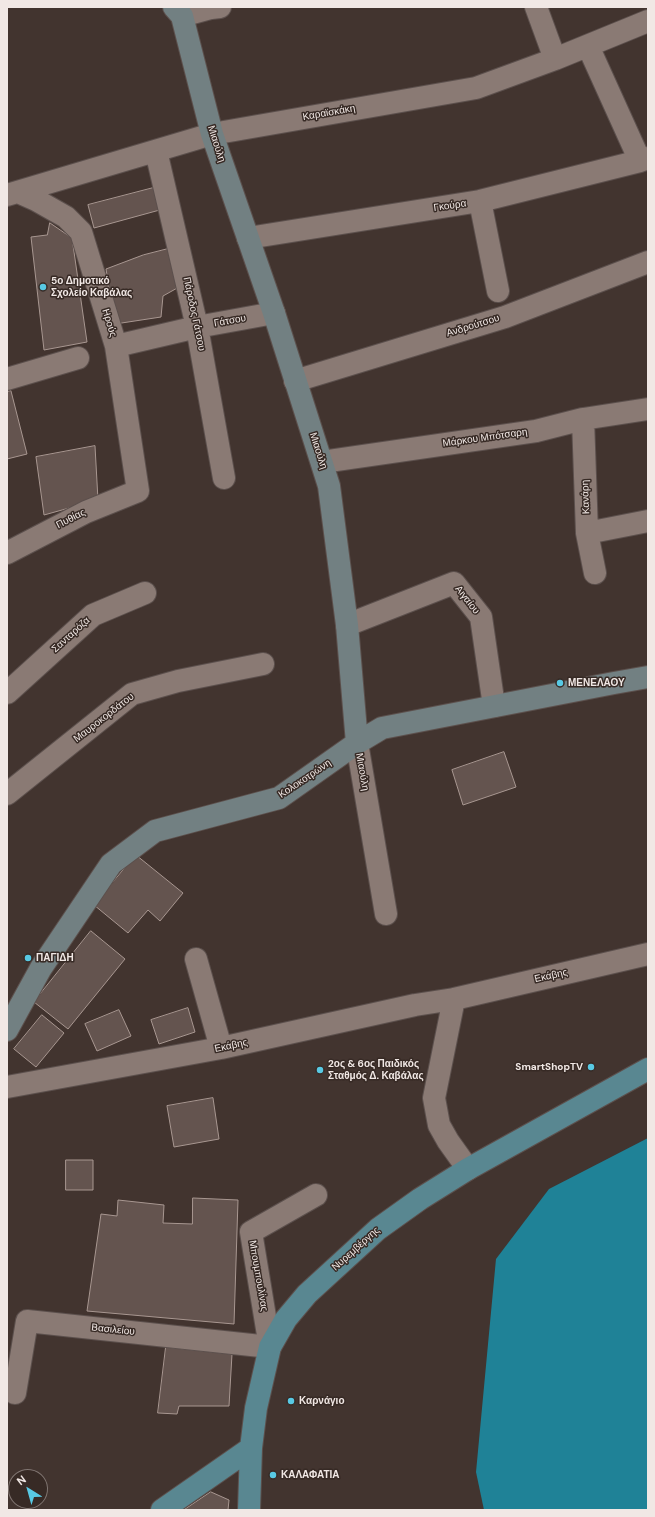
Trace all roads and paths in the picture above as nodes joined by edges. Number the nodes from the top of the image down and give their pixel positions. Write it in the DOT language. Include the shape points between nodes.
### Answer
graph roads {
  1 [pos="220,7"];
  2 [pos="536,7"];
  3 [pos="178,12"];
  4 [pos="648,21"];
  5 [pos="588,46"];
  6 [pos="555,59"];
  7 [pos="212,134"];
  8 [pos="156,151"];
  9 [pos="644,160"];
  10 [pos="12,193"];
  11 [pos="480,201"];
  12 [pos="248,238"];
  13 [pos="648,262"];
  14 [pos="498,290"];
  15 [pos="274,313"];
  16 [pos="197,327"];
  17 [pos="116,346"];
  18 [pos="78,358"];
  19 [pos="7,379"];
  20 [pos="295,381"];
  21 [pos="648,409"];
  22 [pos="583,419"];
  23 [pos="322,462"];
  24 [pos="224,478"];
  25 [pos="138,491"];
  26 [pos="648,521"];
  27 [pos="587,533"];
  28 [pos="7,553"];
  29 [pos="595,573"];
  30 [pos="145,593"];
  31 [pos="347,625"];
  32 [pos="263,664"];
  33 [pos="648,677"];
  34 [pos="7,693"];
  35 [pos="494,706"];
  36 [pos="357,743"];
  37 [pos="7,794"];
  38 [pos="386,914"];
  39 [pos="648,954"];
  40 [pos="196,959"];
  41 [pos="454,999"];
  42 [pos="7,1030"];
  43 [pos="222,1048"];
  44 [pos="648,1069"];
  45 [pos="7,1087"];
  46 [pos="468,1169"];
  47 [pos="316,1195"];
  48 [pos="270,1346"];
  49 [pos="15,1393"];
  50 [pos="251,1448"];
  51 [pos="162,1510"];
  52 [pos="249,1510"];
  1 -- 3 [label="street"];
  2 -- 6 [label="street"];
  3 -- 7 [label="street, Μιαούλη"];
  4 -- 5 [label="street, Καραϊσκάκη"];
  5 -- 6 [label="street, Καραϊσκάκη"];
  5 -- 9 [label="street"];
  6 -- 7 [label="street, Καραϊσκάκη" via="476,88"];
  7 -- 8 [label="street, Καραϊσκάκη"];
  7 -- 12 [label="street, Μιαούλη"];
  8 -- 10 [label="street, Καραϊσκάκη"];
  8 -- 16 [label="street, Πάροδος Γάτσου"];
  9 -- 11 [label="street, Γκούρα"];
  10 -- 17 [label="street, Ηρούς" via="36,200 66,217 81,232"];
  11 -- 12 [label="street, Γκούρα"];
  11 -- 14 [label="street"];
  12 -- 15 [label="street, Μιαούλη"];
  13 -- 20 [label="street, Ανδρούτσου" via="505,317"];
  15 -- 16 [label="street, Γάτσου"];
  15 -- 20 [label="street, Μιαούλη"];
  16 -- 17 [label="street, Γάτσου"];
  16 -- 24 [label="street, Πάροδος Γάτσου"];
  17 -- 25 [label="street, Ηρούς"];
  18 -- 19 [label="street"];
  20 -- 23 [label="street, Μιαούλη"];
  21 -- 22 [label="street, Μάρκου Μπότσαρη"];
  22 -- 23 [label="street, Μάρκου Μπότσαρη" via="536,431"];
  22 -- 27 [label="street, Κανάρη"];
  23 -- 31 [label="street, Μιαούλη" via="329,486"];
  25 -- 28 [label="street, Πυθίας" via="86,512"];
  26 -- 27 [label="street"];
  27 -- 29 [label="street, Κανάρη"];
  30 -- 34 [label="street, Σανταρόζα" via="93,615"];
  31 -- 35 [label="street, Αιγαίου" via="454,583 481,617"];
  31 -- 36 [label="street, Μιαούλη"];
  32 -- 37 [label="street, Μαυροκορδάτου" via="178,680 132,694"];
  33 -- 35 [label="street, Κολοκοτρώνη"];
  35 -- 36 [label="street, Κολοκοτρώνη" via="382,728"];
  36 -- 38 [label="street, Μιαούλη"];
  36 -- 42 [label="street, Κολοκοτρώνη" via="280,798 155,831 111,864 41,968"];
  39 -- 41 [label="street, Εκάβης"];
  40 -- 43 [label="street"];
  41 -- 43 [label="street, Εκάβης" via="415,1004"];
  41 -- 46 [label="street" via="434,1098 439,1125"];
  43 -- 45 [label="street, Εκάβης"];
  44 -- 46 [label="main road, Νυρεμβέργης"];
  46 -- 48 [label="main road, Νυρεμβέργης" via="420,1199 356,1248 307,1294 286,1320"];
  47 -- 48 [label="street, Μπουμπουλίνας" via="251,1232"];
  48 -- 49 [label="street, Βασιλείου" via="27,1321"];
  48 -- 50 [label="main road, Νυρεμβέργης" via="256,1408"];
  50 -- 51 [label="main road"];
  50 -- 52 [label="main road, Νυρεμβέργης"];
}
